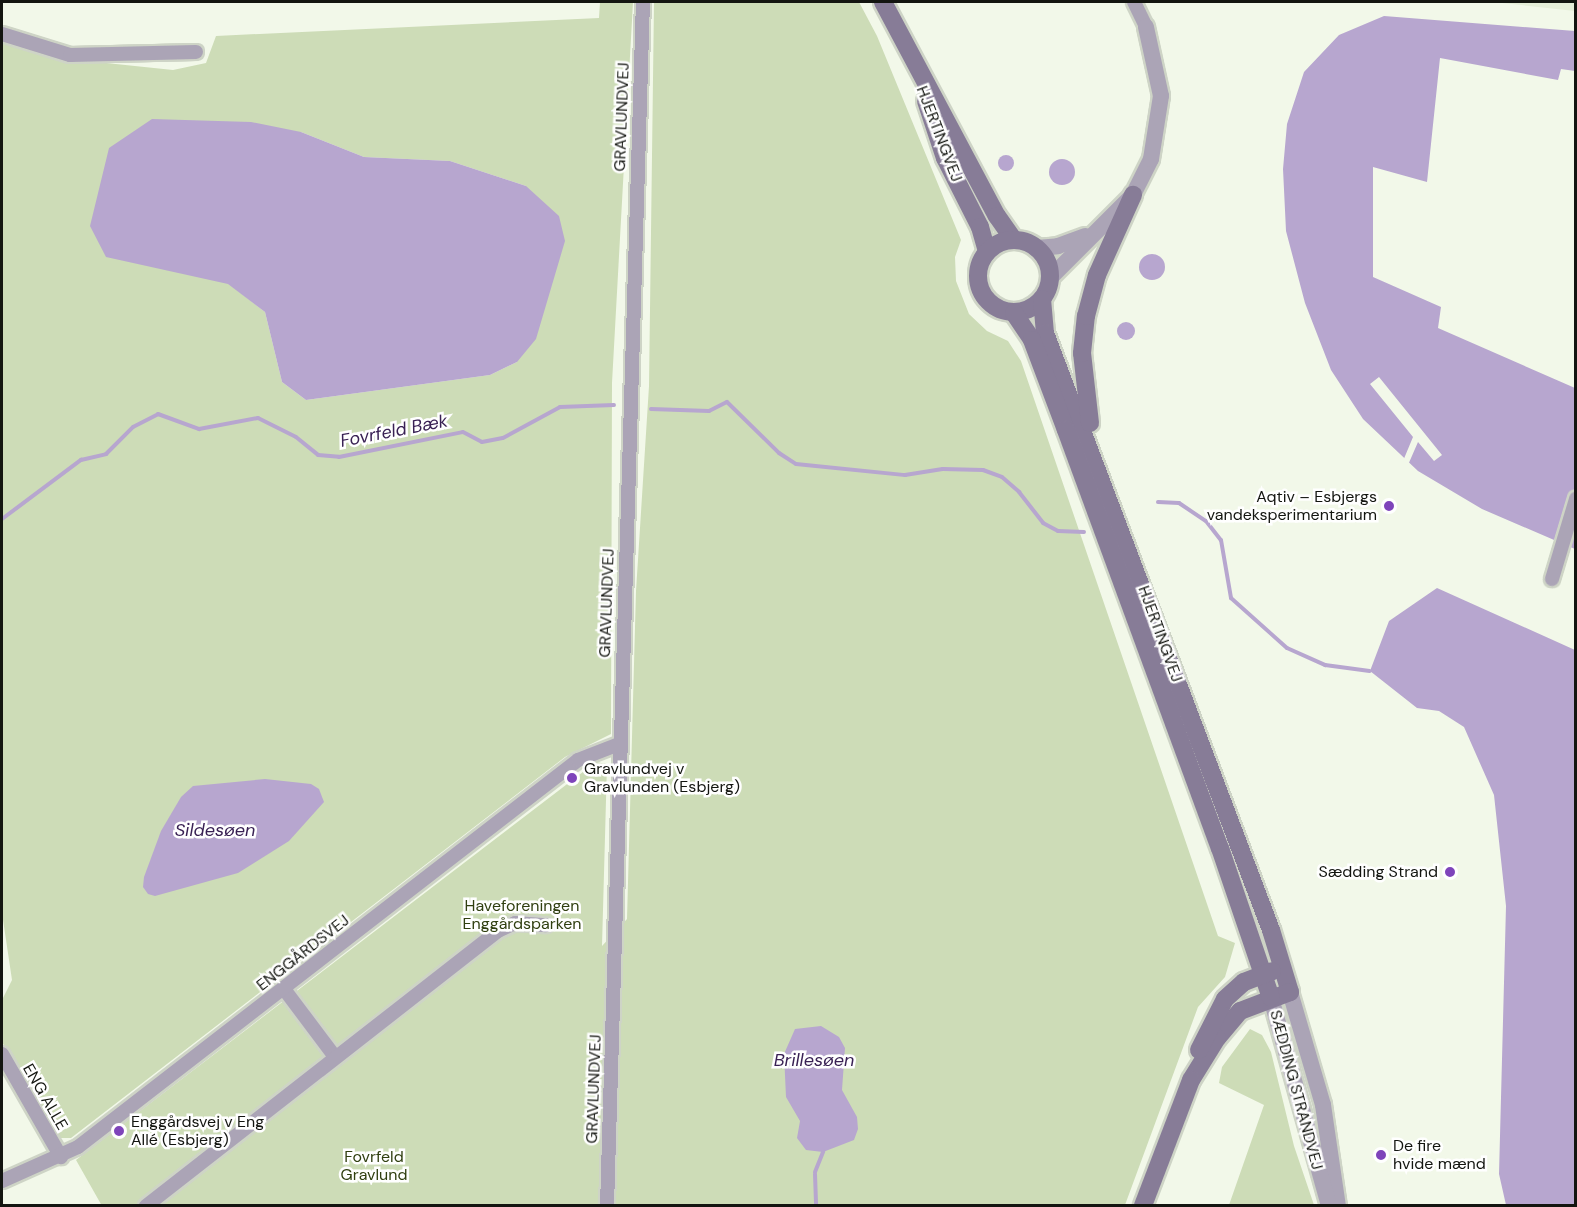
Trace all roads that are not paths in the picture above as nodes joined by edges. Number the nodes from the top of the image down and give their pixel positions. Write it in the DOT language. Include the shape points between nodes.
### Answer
graph roads {
  1 [pos="643,2"];
  2 [pos="883,2"];
  3 [pos="1134,2"];
  4 [pos="1146,27"];
  5 [pos="2,34"];
  6 [pos="907,48"];
  7 [pos="196,52"];
  8 [pos="1133,195"];
  9 [pos="1094,231"];
  10 [pos="1014,240"];
  11 [pos="1037,248"];
  12 [pos="987,252"];
  13 [pos="1050,278"];
  14 [pos="1042,299"];
  15 [pos="1014,313"];
  16 [pos="1575,499"];
  17 [pos="1128,548"];
  18 [pos="1552,579"];
  19 [pos="619,744"];
  20 [pos="546,924"];
  21 [pos="1282,967"];
  22 [pos="1262,974"];
  23 [pos="284,988"];
  24 [pos="1290,992"];
  25 [pos="1270,998"];
  26 [pos="2,1054"];
  27 [pos="335,1057"];
  28 [pos="1290,1063"];
  29 [pos="1191,1080"];
  30 [pos="1323,1105"];
  31 [pos="1303,1115"];
  32 [pos="61,1156"];
  33 [pos="2,1181"];
  34 [pos="146,1206"];
  35 [pos="607,1206"];
  36 [pos="1143,1206"];
  37 [pos="1329,1206"];
  38 [pos="1338,1206"];
  1 -- 19 [label="street, GRAVLUNDVEJ"];
  2 -- 6 [label="main road, HJERTINGVEJ"];
  3 -- 4 [label="street"];
  4 -- 8 [label="street" via="1161,96 1151,159"];
  5 -- 7 [label="street" via="70,55"];
  6 -- 10 [label="main road, HJERTINGVEJ"];
  6 -- 12 [label="main road, HJERTINGVEJ" via="945,158 980,227"];
  8 -- 9 [label="street"];
  8 -- 17 [label="main road" via="1098,275 1086,316 1082,352 1085,402"];
  9 -- 11 [label="street" via="1058,246"];
  9 -- 13 [label="street"];
  10 -- 11 [label="main road"];
  10 -- 12 [label="main road"];
  11 -- 13 [label="main road" via="1049,267"];
  12 -- 15 [label="main road" via="978,274 984,296 992,305"];
  13 -- 14 [label="main road"];
  14 -- 15 [label="main road"];
  14 -- 17 [label="main road, HJERTINGVEJ" via="1046,333"];
  15 -- 22 [label="main road, HJERTINGVEJ" via="1032,340 1220,848"];
  16 -- 18 [label="street"];
  17 -- 21 [label="main road, HJERTINGVEJ"];
  19 -- 23 [label="street, ENGGÅRDSVEJ" via="598,749 579,760"];
  19 -- 35 [label="street, GRAVLUNDVEJ"];
  20 -- 27 [label="street" via="514,923 498,932"];
  21 -- 22 [label="main road"];
  21 -- 24 [label="main road, SÆDDING STRANDVEJ"];
  22 -- 25 [label="main road, SÆDDING STRANDVEJ"];
  22 -- 29 [label="main road" via="1244,982 1225,999 1210,1023"];
  23 -- 27 [label="street"];
  23 -- 32 [label="street, ENGGÅRDSVEJ" via="78,1147"];
  24 -- 25 [label="main road"];
  24 -- 30 [label="street, SÆDDING STRANDVEJ"];
  25 -- 28 [label="street, SÆDDING STRANDVEJ"];
  25 -- 29 [label="main road" via="1240,1011 1228,1022"];
  26 -- 32 [label="street, ENG ALLE"];
  27 -- 34 [label="street"];
  28 -- 30 [label="street" via="1311,1097"];
  28 -- 31 [label="street, SÆDDING STRANDVEJ"];
  29 -- 36 [label="main road"];
  30 -- 31 [label="street"];
  30 -- 38 [label="street, SÆDDING STRANDVEJ"];
  31 -- 37 [label="street, SÆDDING STRANDVEJ"];
  32 -- 33 [label="street, ENGGÅRDSVEJ"];
}
